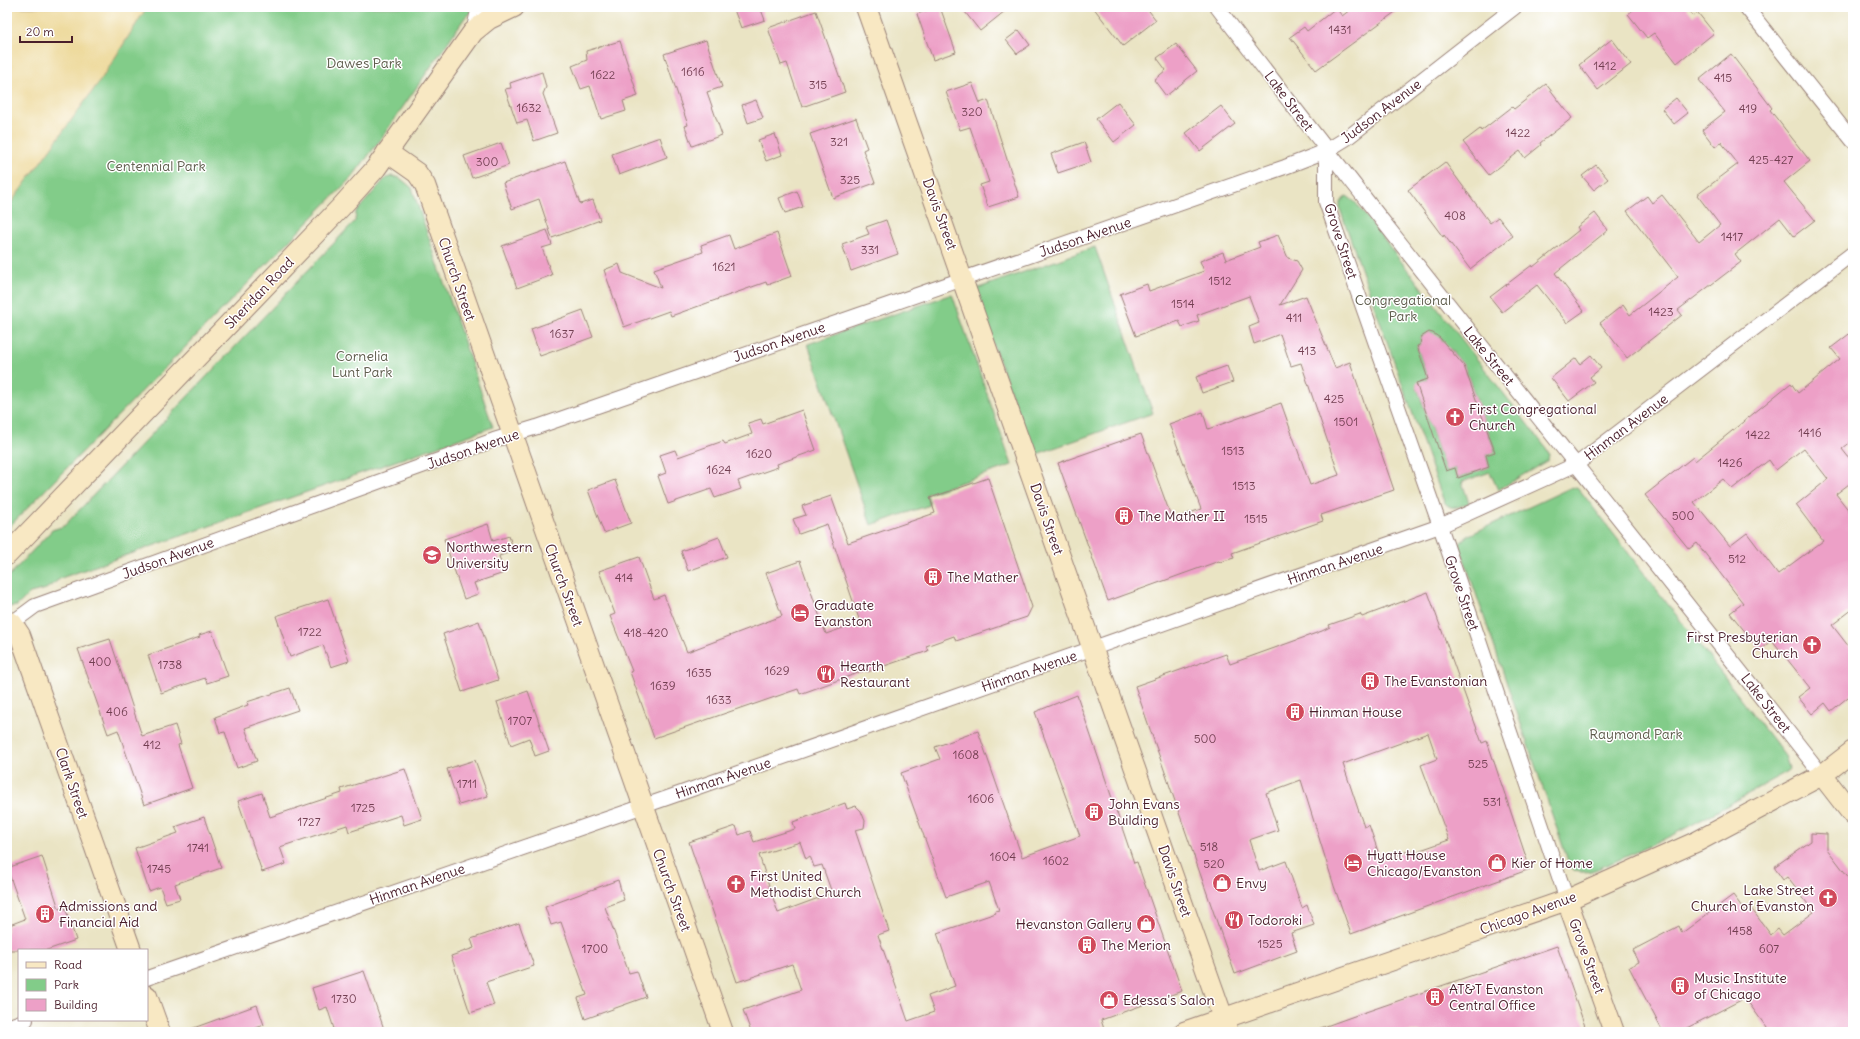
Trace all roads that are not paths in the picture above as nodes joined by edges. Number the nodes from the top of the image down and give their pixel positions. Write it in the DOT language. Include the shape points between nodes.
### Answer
graph roads {
  1 [pos="479,7"];
  2 [pos="514,7"];
  3 [pos="866,7"];
  4 [pos="1217,7"];
  5 [pos="1515,7"];
  6 [pos="1746,7"];
  7 [pos="473,32"];
  8 [pos="1853,141"];
  9 [pos="1326,151"];
  10 [pos="387,152"];
  11 [pos="1853,253"];
  12 [pos="963,279"];
  13 [pos="511,435"];
  14 [pos="1577,464"];
  15 [pos="1440,526"];
  16 [pos="7,556"];
  17 [pos="9,622"];
  18 [pos="1093,649"];
  19 [pos="1853,750"];
  20 [pos="1822,775"];
  21 [pos="642,806"];
  22 [pos="1853,815"];
  23 [pos="1567,900"];
  24 [pos="131,949"];
  25 [pos="148,978"];
  26 [pos="148,999"];
  27 [pos="23,1021"];
  28 [pos="1226,1025"];
  29 [pos="7,1027"];
  30 [pos="160,1032"];
  31 [pos="723,1032"];
  32 [pos="1184,1032"];
  33 [pos="1614,1032"];
  1 -- 7 [label="street, Sheridan Road"];
  2 -- 7 [label="street" via="489,19"];
  3 -- 12 [label="street, Davis Street"];
  4 -- 9 [label="street, Lake Street"];
  5 -- 9 [label="street, Judson Avenue" via="1347,138"];
  6 -- 8 [label="street"];
  7 -- 10 [label="street, Sheridan Road"];
  9 -- 12 [label="street, Judson Avenue" via="1285,168"];
  9 -- 14 [label="street, Lake Street"];
  9 -- 15 [label="street, Grove Street" via="1326,202"];
  10 -- 13 [label="street, Church Street" via="417,173 424,185"];
  10 -- 16 [label="street, Sheridan Road" via="341,207"];
  11 -- 14 [label="street, Hinman Avenue"];
  12 -- 13 [label="street, Judson Avenue"];
  12 -- 18 [label="street, Davis Street"];
  13 -- 17 [label="street, Judson Avenue" via="35,606"];
  13 -- 21 [label="street, Church Street"];
  14 -- 15 [label="street, Hinman Avenue"];
  14 -- 20 [label="street, Lake Street"];
  15 -- 18 [label="street, Hinman Avenue"];
  15 -- 23 [label="street, Grove Street"];
  17 -- 24 [label="street, Clark Street" via="20,635"];
  18 -- 21 [label="street, Hinman Avenue"];
  18 -- 28 [label="street, Davis Street"];
  19 -- 20 [label="street, Chicago Avenue"];
  20 -- 22 [label="street, Lake Street"];
  20 -- 23 [label="street, Chicago Avenue" via="1698,841"];
  21 -- 25 [label="street, Hinman Avenue"];
  21 -- 31 [label="street, Church Street"];
  23 -- 28 [label="street, Chicago Avenue"];
  23 -- 33 [label="street, Grove Street"];
  26 -- 30 [label="street"];
  27 -- 29 [label="street"];
  28 -- 32 [label="street, Chicago Avenue"];
}
